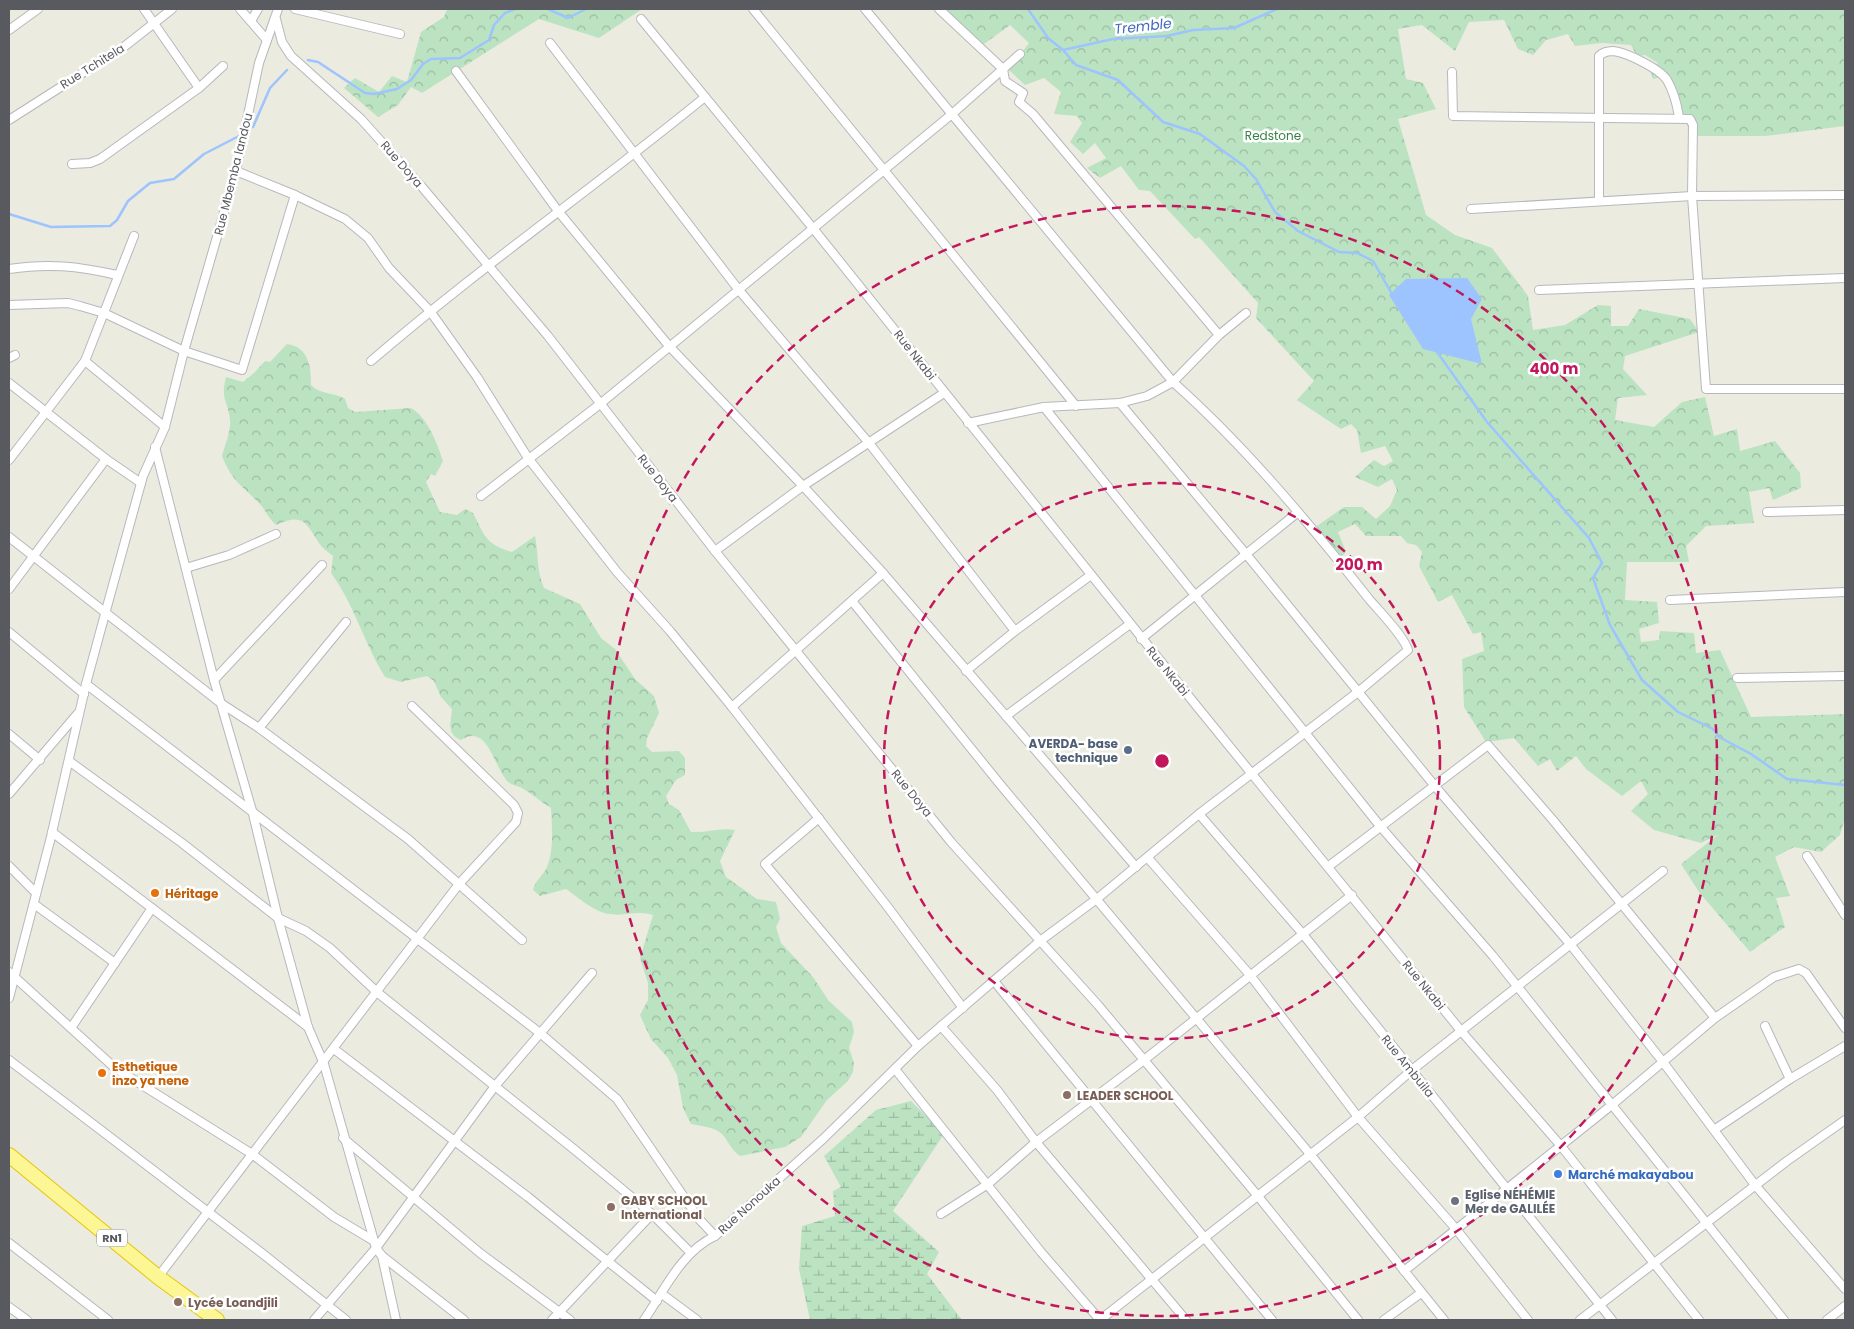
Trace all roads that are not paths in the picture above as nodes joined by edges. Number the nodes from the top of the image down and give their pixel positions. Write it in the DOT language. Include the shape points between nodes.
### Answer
graph roads {
  1 [pos="38,9"];
  2 [pos="144,9"];
  3 [pos="172,9"];
  4 [pos="240,9"];
  5 [pos="258,9"];
  6 [pos="278,9"];
  7 [pos="295,9"];
  8 [pos="753,9"];
  9 [pos="865,9"];
  10 [pos="939,9"];
  11 [pos="276,19"];
  12 [pos="641,19"];
  13 [pos="154,22"];
  14 [pos="251,22"];
  15 [pos="9,30"];
  16 [pos="400,34"];
  17 [pos="267,40"];
  18 [pos="550,43"];
  19 [pos="1020,54"];
  20 [pos="223,66"];
  21 [pos="1003,69"];
  22 [pos="456,71"];
  23 [pos="1452,72"];
  24 [pos="199,88"];
  25 [pos="704,97"];
  26 [pos="952,114"];
  27 [pos="1679,117"];
  28 [pos="1598,119"];
  29 [pos="9,120"];
  30 [pos="634,155"];
  31 [pos="72,164"];
  32 [pos="884,168"];
  33 [pos="236,171"];
  34 [pos="1845,194"];
  35 [pos="295,195"];
  36 [pos="1692,196"];
  37 [pos="1599,201"];
  38 [pos="1471,209"];
  39 [pos="558,211"];
  40 [pos="812,227"];
  41 [pos="134,236"];
  42 [pos="488,266"];
  43 [pos="9,269"];
  44 [pos="117,275"];
  45 [pos="1845,278"];
  46 [pos="1697,282"];
  47 [pos="738,289"];
  48 [pos="1539,290"];
  49 [pos="9,304"];
  50 [pos="430,311"];
  51 [pos="104,313"];
  52 [pos="1246,313"];
  53 [pos="1219,335"];
  54 [pos="669,346"];
  55 [pos="184,351"];
  56 [pos="85,361"];
  57 [pos="371,361"];
  58 [pos="1173,382"];
  59 [pos="9,383"];
  60 [pos="1845,389"];
  61 [pos="944,393"];
  62 [pos="1120,403"];
  63 [pos="600,404"];
  64 [pos="1076,406"];
  65 [pos="1044,407"];
  66 [pos="46,412"];
  67 [pos="968,423"];
  68 [pos="165,427"];
  69 [pos="870,442"];
  70 [pos="155,447"];
  71 [pos="528,458"];
  72 [pos="106,459"];
  73 [pos="9,460"];
  74 [pos="141,483"];
  75 [pos="803,486"];
  76 [pos="481,496"];
  77 [pos="1845,510"];
  78 [pos="1767,512"];
  79 [pos="1297,513"];
  80 [pos="276,534"];
  81 [pos="9,537"];
  82 [pos="715,551"];
  83 [pos="1246,554"];
  84 [pos="33,556"];
  85 [pos="322,565"];
  86 [pos="186,568"];
  87 [pos="882,573"];
  88 [pos="1091,576"];
  89 [pos="9,589"];
  90 [pos="1845,592"];
  91 [pos="1194,596"];
  92 [pos="1670,600"];
  93 [pos="852,601"];
  94 [pos="105,614"];
  95 [pos="346,622"];
  96 [pos="1130,624"];
  97 [pos="1014,631"];
  98 [pos="9,632"];
  99 [pos="1141,638"];
  100 [pos="796,652"];
  101 [pos="966,671"];
  102 [pos="1845,676"];
  103 [pos="1737,678"];
  104 [pos="214,680"];
  105 [pos="86,684"];
  106 [pos="1358,692"];
  107 [pos="84,694"];
  108 [pos="222,704"];
  109 [pos="412,706"];
  110 [pos="732,707"];
  111 [pos="80,711"];
  112 [pos="1006,716"];
  113 [pos="259,728"];
  114 [pos="1305,732"];
  115 [pos="9,734"];
  116 [pos="40,760"];
  117 [pos="69,761"];
  118 [pos="1252,772"];
  119 [pos="1434,785"];
  120 [pos="9,794"];
  121 [pos="253,814"];
  122 [pos="1199,814"];
  123 [pos="819,818"];
  124 [pos="1380,826"];
  125 [pos="52,832"];
  126 [pos="1807,856"];
  127 [pos="1148,858"];
  128 [pos="9,866"];
  129 [pos="1329,866"];
  130 [pos="1136,868"];
  131 [pos="1663,871"];
  132 [pos="459,884"];
  133 [pos="36,893"];
  134 [pos="1352,895"];
  135 [pos="1098,898"];
  136 [pos="34,904"];
  137 [pos="1621,905"];
  138 [pos="152,908"];
  139 [pos="1845,915"];
  140 [pos="278,918"];
  141 [pos="1302,934"];
  142 [pos="418,940"];
  143 [pos="522,940"];
  144 [pos="1040,941"];
  145 [pos="1570,944"];
  146 [pos="115,963"];
  147 [pos="592,973"];
  148 [pos="12,975"];
  149 [pos="1250,975"];
  150 [pos="994,981"];
  151 [pos="1518,987"];
  152 [pos="378,994"];
  153 [pos="9,998"];
  154 [pos="963,1008"];
  155 [pos="1195,1018"];
  156 [pos="1715,1018"];
  157 [pos="941,1026"];
  158 [pos="1766,1026"];
  159 [pos="308,1027"];
  160 [pos="71,1028"];
  161 [pos="1845,1028"];
  162 [pos="1462,1032"];
  163 [pos="540,1033"];
  164 [pos="918,1046"];
  165 [pos="1845,1046"];
  166 [pos="334,1049"];
  167 [pos="9,1060"];
  168 [pos="1144,1060"];
  169 [pos="1663,1062"];
  170 [pos="324,1064"];
  171 [pos="895,1069"];
  172 [pos="1412,1070"];
  173 [pos="1790,1079"];
  174 [pos="495,1086"];
  175 [pos="1092,1100"];
  176 [pos="1613,1104"];
  177 [pos="1358,1117"];
  178 [pos="1845,1120"];
  179 [pos="1714,1130"];
  180 [pos="343,1138"];
  181 [pos="455,1142"];
  182 [pos="1036,1142"];
  183 [pos="1561,1146"];
  184 [pos="252,1154"];
  185 [pos="1310,1154"];
  186 [pos="9,1155"];
  187 [pos="988,1184"];
  188 [pos="1755,1185"];
  189 [pos="1508,1188"];
  190 [pos="1257,1196"];
  191 [pos="413,1198"];
  192 [pos="207,1212"];
  193 [pos="652,1214"];
  194 [pos="941,1214"];
  195 [pos="1707,1222"];
  196 [pos="1456,1229"];
  197 [pos="715,1236"];
  198 [pos="1203,1238"];
  199 [pos="9,1243"];
  200 [pos="375,1244"];
  201 [pos="691,1253"];
  202 [pos="382,1256"];
  203 [pos="606,1261"];
  204 [pos="1654,1265"];
  205 [pos="1404,1271"];
  206 [pos="158,1277"];
  207 [pos="1151,1279"];
  208 [pos="1845,1288"];
  209 [pos="1421,1293"];
  210 [pos="662,1294"];
  211 [pos="657,1301"];
  212 [pos="327,1303"];
  213 [pos="1600,1306"];
  214 [pos="1845,1306"];
  215 [pos="9,1307"];
  216 [pos="559,1313"];
  217 [pos="27,1320"];
  218 [pos="108,1320"];
  219 [pos="217,1320"];
  220 [pos="314,1320"];
  221 [pos="346,1320"];
  222 [pos="396,1320"];
  223 [pos="464,1320"];
  224 [pos="552,1320"];
  225 [pos="570,1320"];
  226 [pos="644,1320"];
  227 [pos="697,1320"];
  228 [pos="1100,1320"];
  229 [pos="1186,1320"];
  230 [pos="1272,1320"];
  231 [pos="1358,1320"];
  232 [pos="1384,1320"];
  233 [pos="1444,1320"];
  234 [pos="1528,1320"];
  235 [pos="1580,1320"];
  236 [pos="1612,1320"];
  237 [pos="1699,1320"];
  238 [pos="1784,1320"];
  239 [pos="1827,1320"];
  1 -- 15 [label="street"];
  2 -- 13 [label="street"];
  3 -- 13 [label="street, Rue Tchitela"];
  4 -- 14 [label="street"];
  5 -- 14 [label="street"];
  6 -- 11 [label="street, Rue Mbemba landou"];
  7 -- 16 [label="street"];
  8 -- 32 [label="street"];
  9 -- 26 [label="street"];
  10 -- 21 [label="street"];
  11 -- 17 [label="street, Rue Mbemba landou"];
  11 -- 42 [label="street, Rue Doya" via="282,42 290,56 342,100 387,146"];
  12 -- 25 [label="street, Rue Nkabi"];
  13 -- 24 [label="street"];
  13 -- 29 [label="street, Rue Tchitela" via="125,46"];
  14 -- 17 [label="street"];
  17 -- 33 [label="street, Rue Mbemba landou"];
  18 -- 30 [label="street"];
  19 -- 21 [label="street"];
  20 -- 24 [label="street"];
  21 -- 26 [label="street"];
  21 -- 53 [label="street" via="1005,80 1024,94 1018,102 1033,114"];
  22 -- 39 [label="street"];
  23 -- 28 [label="street" via="1453,116"];
  24 -- 31 [label="street" via="100,159"];
  25 -- 30 [label="street"];
  25 -- 40 [label="street, Rue Nkabi"];
  26 -- 32 [label="street"];
  26 -- 58 [label="street"];
  27 -- 28 [label="street"];
  27 -- 28 [label="street" via="1676,99 1664,76 1613,51 1598,56"];
  27 -- 36 [label="street" via="1690,119 1693,125"];
  28 -- 37 [label="street"];
  30 -- 39 [label="street"];
  30 -- 47 [label="street"];
  32 -- 40 [label="street"];
  32 -- 64 [label="street"];
  33 -- 35 [label="street"];
  33 -- 55 [label="street, Rue Mbemba landou"];
  34 -- 36 [label="street"];
  35 -- 50 [label="street" via="350,222 368,238 389,268"];
  35 -- 55 [label="street" via="245,367 237,370"];
  36 -- 37 [label="street"];
  36 -- 46 [label="street"];
  37 -- 38 [label="street"];
  39 -- 42 [label="street"];
  39 -- 54 [label="street"];
  40 -- 47 [label="street"];
  40 -- 61 [label="street, Rue Nkabi"];
  41 -- 44 [label="street"];
  42 -- 50 [label="street"];
  42 -- 63 [label="street, Rue Doya"];
  43 -- 44 [label="street" via="43,264 71,265"];
  44 -- 51 [label="street"];
  45 -- 46 [label="street"];
  46 -- 48 [label="street"];
  46 -- 60 [label="street" via="1706,389"];
  47 -- 54 [label="street"];
  47 -- 69 [label="street"];
  49 -- 51 [label="street" via="68,304"];
  50 -- 57 [label="street"];
  50 -- 71 [label="street"];
  51 -- 55 [label="street"];
  51 -- 56 [label="street"];
  52 -- 53 [label="street"];
  53 -- 58 [label="street"];
  54 -- 63 [label="street"];
  54 -- 75 [label="street"];
  55 -- 68 [label="street, Rue Mbemba landou"];
  56 -- 66 [label="street"];
  56 -- 68 [label="street"];
  58 -- 62 [label="street" via="1154,393"];
  58 -- 79 [label="street" via="1206,410"];
  59 -- 66 [label="street"];
  61 -- 67 [label="street, Rue Nkabi"];
  61 -- 69 [label="street"];
  62 -- 64 [label="street"];
  62 -- 83 [label="street"];
  63 -- 71 [label="street"];
  63 -- 82 [label="street, Rue Doya"];
  64 -- 65 [label="street"];
  65 -- 67 [label="street"];
  65 -- 91 [label="street"];
  66 -- 72 [label="street"];
  66 -- 73 [label="street"];
  67 -- 88 [label="street, Rue Nkabi"];
  68 -- 70 [label="street, Rue Mbemba landou"];
  69 -- 75 [label="street"];
  69 -- 97 [label="street"];
  70 -- 74 [label="street, Rue Mbemba landou"];
  70 -- 86 [label="street"];
  71 -- 76 [label="street"];
  71 -- 110 [label="street" via="617,572"];
  72 -- 74 [label="street"];
  72 -- 84 [label="street"];
  74 -- 94 [label="street, Rue Mbemba landou"];
  75 -- 82 [label="street"];
  75 -- 87 [label="street"];
  77 -- 78 [label="street"];
  79 -- 83 [label="street"];
  79 -- 106 [label="street, Rue Nonouka" via="1408,648"];
  80 -- 86 [label="street" via="229,555"];
  81 -- 84 [label="street"];
  82 -- 100 [label="street, Rue Doya"];
  83 -- 91 [label="street"];
  83 -- 106 [label="street"];
  84 -- 89 [label="street"];
  84 -- 94 [label="street"];
  85 -- 104 [label="street"];
  86 -- 104 [label="street"];
  87 -- 93 [label="street"];
  87 -- 101 [label="street"];
  88 -- 96 [label="street, Rue Nkabi"];
  88 -- 97 [label="street"];
  90 -- 92 [label="street"];
  91 -- 99 [label="street"];
  91 -- 114 [label="street"];
  93 -- 100 [label="street"];
  93 -- 135 [label="street" via="998,782"];
  94 -- 105 [label="street, Rue Mbemba landou"];
  94 -- 108 [label="street"];
  95 -- 113 [label="street"];
  96 -- 99 [label="street, Rue Nkabi"];
  96 -- 112 [label="street"];
  97 -- 101 [label="street"];
  98 -- 107 [label="street"];
  99 -- 118 [label="street, Rue Nkabi"];
  100 -- 110 [label="street"];
  100 -- 144 [label="street, Rue Doya" via="951,842"];
  101 -- 112 [label="street"];
  102 -- 103 [label="street"];
  104 -- 108 [label="street"];
  105 -- 107 [label="street, Rue Mbemba landou"];
  105 -- 121 [label="street"];
  106 -- 114 [label="street, Rue Nonouka"];
  106 -- 119 [label="street"];
  107 -- 111 [label="street, Rue Mbemba landou"];
  108 -- 113 [label="street"];
  108 -- 121 [label="street"];
  109 -- 132 [label="street" via="514,805 518,813 516,822"];
  110 -- 123 [label="street"];
  111 -- 116 [label="street"];
  111 -- 117 [label="street, Rue Mbemba landou"];
  112 -- 130 [label="street"];
  113 -- 132 [label="street" via="408,839"];
  114 -- 118 [label="street, Rue Nonouka"];
  114 -- 124 [label="street"];
  115 -- 116 [label="street"];
  116 -- 120 [label="street"];
  117 -- 125 [label="street, Rue Mbemba landou"];
  117 -- 140 [label="street"];
  118 -- 122 [label="street, Rue Nonouka"];
  118 -- 129 [label="street, Rue Nkabi"];
  119 -- 124 [label="street"];
  119 -- 137 [label="street" via="1490,746"];
  119 -- 145 [label="street"];
  121 -- 140 [label="street"];
  121 -- 142 [label="street"];
  122 -- 127 [label="street, Rue Nonouka"];
  122 -- 141 [label="street, Rue Ambuila"];
  123 -- 154 [label="street"];
  123 -- 164 [label="street" via="765,864"];
  124 -- 129 [label="street"];
  124 -- 151 [label="street"];
  125 -- 133 [label="street, Rue Mbemba landou"];
  125 -- 138 [label="street"];
  126 -- 139 [label="street"];
  127 -- 130 [label="street, Rue Nonouka"];
  127 -- 149 [label="street"];
  128 -- 133 [label="street"];
  129 -- 134 [label="street, Rue Nkabi"];
  130 -- 135 [label="street, Rue Nonouka"];
  131 -- 137 [label="street"];
  132 -- 142 [label="street"];
  132 -- 143 [label="street"];
  133 -- 136 [label="street, Rue Mbemba landou"];
  134 -- 141 [label="street"];
  134 -- 162 [label="street, Rue Nkabi"];
  135 -- 144 [label="street, Rue Nonouka"];
  135 -- 155 [label="street"];
  136 -- 146 [label="street"];
  136 -- 148 [label="street, Rue Mbemba landou"];
  137 -- 145 [label="street"];
  137 -- 156 [label="street"];
  138 -- 146 [label="street"];
  138 -- 159 [label="street"];
  140 -- 152 [label="street" via="306,930 330,948"];
  140 -- 159 [label="street"];
  141 -- 149 [label="street"];
  141 -- 172 [label="street, Rue Ambuila"];
  142 -- 152 [label="street"];
  142 -- 163 [label="street"];
  144 -- 150 [label="street, Rue Nonouka"];
  144 -- 168 [label="street, Rue Doya"];
  145 -- 151 [label="street"];
  145 -- 169 [label="street"];
  146 -- 160 [label="street"];
  147 -- 163 [label="street"];
  148 -- 153 [label="street, Rue Mbemba landou"];
  148 -- 160 [label="street"];
  149 -- 155 [label="street"];
  149 -- 177 [label="street"];
  150 -- 154 [label="street, Rue Nonouka"];
  150 -- 175 [label="street"];
  151 -- 162 [label="street"];
  151 -- 176 [label="street"];
  152 -- 166 [label="street"];
  152 -- 174 [label="street"];
  154 -- 157 [label="street, Rue Nonouka"];
  155 -- 168 [label="street"];
  155 -- 185 [label="street"];
  156 -- 161 [label="street" via="1774,977 1800,969"];
  156 -- 169 [label="street"];
  157 -- 164 [label="street, Rue Nonouka"];
  157 -- 182 [label="street" via="997,1090"];
  158 -- 173 [label="street"];
  159 -- 170 [label="street"];
  160 -- 184 [label="street" via="115,1068"];
  162 -- 172 [label="street"];
  162 -- 183 [label="street, Rue Nkabi"];
  163 -- 174 [label="street"];
  163 -- 197 [label="street" via="617,1099 699,1219"];
  164 -- 171 [label="street, Rue Nonouka"];
  165 -- 173 [label="street"];
  166 -- 170 [label="street"];
  166 -- 181 [label="street"];
  167 -- 192 [label="street"];
  168 -- 175 [label="street"];
  168 -- 190 [label="street, Rue Doya"];
  169 -- 176 [label="street"];
  169 -- 179 [label="street"];
  170 -- 180 [label="street"];
  170 -- 184 [label="street"];
  171 -- 187 [label="street"];
  171 -- 197 [label="street, Rue Nonouka"];
  172 -- 177 [label="street"];
  172 -- 189 [label="street, Rue Ambuila"];
  173 -- 179 [label="street"];
  174 -- 181 [label="street"];
  174 -- 193 [label="street"];
  175 -- 182 [label="street"];
  175 -- 198 [label="street"];
  176 -- 183 [label="street"];
  176 -- 195 [label="street"];
  177 -- 185 [label="street"];
  177 -- 196 [label="street"];
  178 -- 188 [label="street"];
  179 -- 188 [label="street"];
  180 -- 191 [label="street"];
  180 -- 200 [label="street"];
  181 -- 191 [label="street"];
  181 -- 203 [label="street"];
  182 -- 187 [label="street"];
  182 -- 207 [label="street"];
  183 -- 189 [label="street"];
  183 -- 204 [label="street, Rue Nkabi"];
  184 -- 192 [label="street"];
  184 -- 200 [label="street" via="334,1218"];
  185 -- 190 [label="street"];
  185 -- 205 [label="street"];
  186 -- 206 [label="highway, RN1"];
  187 -- 194 [label="street"];
  187 -- 228 [label="street"];
  188 -- 195 [label="street"];
  188 -- 208 [label="street"];
  189 -- 196 [label="street"];
  189 -- 213 [label="street, Rue Ambuila"];
  190 -- 198 [label="street"];
  190 -- 231 [label="street, Rue Doya"];
  191 -- 200 [label="street"];
  191 -- 216 [label="street"];
  192 -- 206 [label="street"];
  192 -- 212 [label="street"];
  193 -- 201 [label="street"];
  193 -- 203 [label="street"];
  195 -- 204 [label="street"];
  195 -- 238 [label="street"];
  196 -- 205 [label="street"];
  196 -- 234 [label="street"];
  197 -- 201 [label="street, Rue Nonouka"];
  198 -- 207 [label="street"];
  198 -- 230 [label="street"];
  199 -- 218 [label="street"];
  200 -- 202 [label="street"];
  200 -- 212 [label="street"];
  201 -- 210 [label="street, Rue Nonouka"];
  202 -- 222 [label="street"];
  202 -- 223 [label="street"];
  203 -- 211 [label="street"];
  203 -- 216 [label="street"];
  204 -- 213 [label="street"];
  204 -- 237 [label="street, Rue Nkabi"];
  205 -- 209 [label="street"];
  206 -- 219 [label="highway, RN1"];
  207 -- 228 [label="street"];
  207 -- 229 [label="street"];
  209 -- 232 [label="street"];
  209 -- 233 [label="street"];
  210 -- 211 [label="street, Rue Nonouka"];
  210 -- 227 [label="street"];
  211 -- 226 [label="street, Rue Nonouka"];
  212 -- 220 [label="street"];
  212 -- 221 [label="street"];
  213 -- 235 [label="street"];
  213 -- 236 [label="street, Rue Ambuila"];
  214 -- 239 [label="street"];
  215 -- 217 [label="street"];
  216 -- 224 [label="street"];
  216 -- 225 [label="street"];
}
